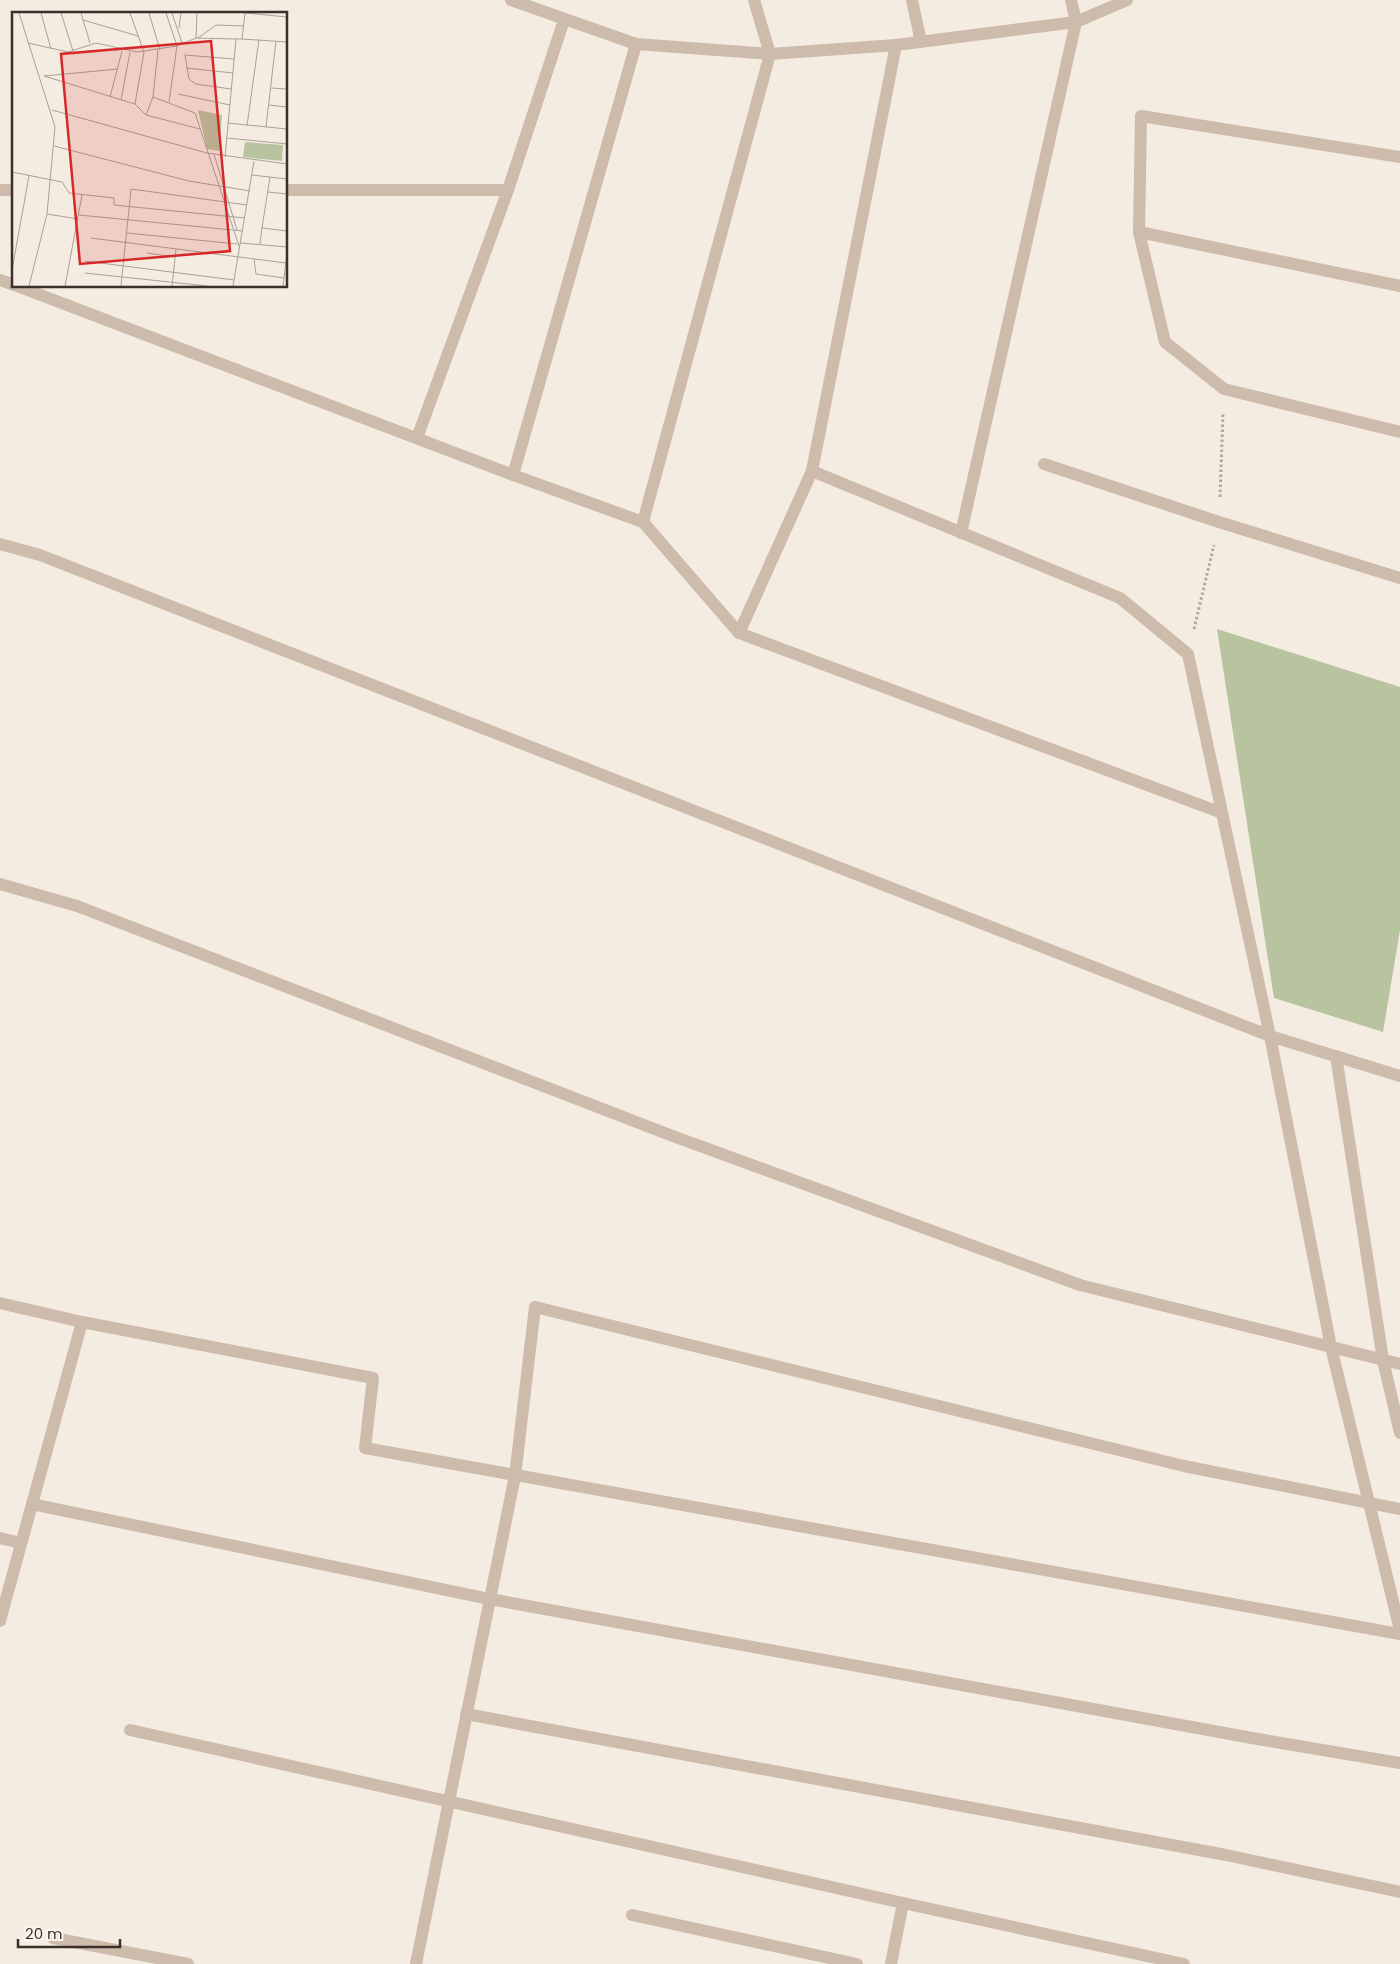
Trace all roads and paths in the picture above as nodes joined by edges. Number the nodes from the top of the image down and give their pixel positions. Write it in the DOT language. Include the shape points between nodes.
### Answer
graph roads {
  1 [pos="511,0"];
  2 [pos="754,0"];
  3 [pos="912,0"];
  4 [pos="1071,0"];
  5 [pos="1124,0"];
  6 [pos="564,20"];
  7 [pos="1076,22"];
  8 [pos="921,42"];
  9 [pos="636,44"];
  10 [pos="896,45"];
  11 [pos="770,54"];
  12 [pos="1400,156"];
  13 [pos="288,190"];
  14 [pos="508,190"];
  15 [pos="1139,232"];
  16 [pos="0,280"];
  17 [pos="12,285"];
  18 [pos="1400,286"];
  19 [pos="20,288"];
  20 [pos="1224,389"];
  21 [pos="1400,432"];
  22 [pos="417,438"];
  23 [pos="1044,464"];
  24 [pos="812,471"];
  25 [pos="513,475"];
  26 [pos="644,522"];
  27 [pos="1219,522"];
  28 [pos="961,533"];
  29 [pos="0,544"];
  30 [pos="1400,578"];
  31 [pos="739,633"];
  32 [pos="1188,654"];
  33 [pos="1222,813"];
  34 [pos="0,884"];
  35 [pos="1270,1036"];
  36 [pos="1336,1056"];
  37 [pos="1400,1076"];
  38 [pos="0,1303"];
  39 [pos="82,1322"];
  40 [pos="1331,1347"];
  41 [pos="1383,1360"];
  42 [pos="1400,1364"];
  43 [pos="1400,1433"];
  44 [pos="515,1476"];
  45 [pos="1368,1503"];
  46 [pos="32,1504"];
  47 [pos="1400,1509"];
  48 [pos="0,1538"];
  49 [pos="21,1543"];
  50 [pos="490,1599"];
  51 [pos="0,1621"];
  52 [pos="1400,1630"];
  53 [pos="1400,1634"];
  54 [pos="466,1714"];
  55 [pos="130,1730"];
  56 [pos="1400,1763"];
  57 [pos="449,1801"];
  58 [pos="1400,1892"];
  59 [pos="903,1903"];
  60 [pos="632,1915"];
  61 [pos="53,1938"];
  62 [pos="188,1964"];
  63 [pos="416,1964"];
  64 [pos="857,1964"];
  65 [pos="891,1964"];
  66 [pos="1184,1964"];
  1 -- 6 [label="street"];
  2 -- 11 [label="street"];
  3 -- 8 [label="street"];
  4 -- 7 [label="street"];
  5 -- 7 [label="street"];
  6 -- 9 [label="street"];
  6 -- 14 [label="street"];
  7 -- 8 [label="street"];
  7 -- 28 [label="street"];
  8 -- 10 [label="street"];
  9 -- 11 [label="street"];
  9 -- 25 [label="street"];
  10 -- 11 [label="street"];
  10 -- 24 [label="street"];
  11 -- 26 [label="street"];
  12 -- 15 [label="street" via="1141,116"];
  13 -- 14 [label="street"];
  14 -- 22 [label="street"];
  15 -- 18 [label="street"];
  15 -- 20 [label="street" via="1165,342"];
  16 -- 17 [label="street"];
  19 -- 22 [label="street"];
  20 -- 21 [label="street"];
  20 -- 27 [label="path"];
  22 -- 25 [label="street"];
  23 -- 27 [label="street"];
  24 -- 28 [label="street"];
  24 -- 31 [label="street"];
  25 -- 26 [label="street"];
  26 -- 31 [label="street"];
  27 -- 30 [label="street"];
  27 -- 32 [label="path"];
  28 -- 32 [label="street" via="1120,598"];
  29 -- 35 [label="street" via="40,555"];
  31 -- 33 [label="street"];
  32 -- 33 [label="street"];
  33 -- 35 [label="street"];
  34 -- 40 [label="street" via="76,906 670,1135 1080,1285"];
  35 -- 36 [label="street"];
  35 -- 40 [label="street"];
  36 -- 37 [label="street"];
  36 -- 41 [label="street"];
  38 -- 39 [label="street"];
  39 -- 44 [label="street" via="372,1378 365,1448"];
  39 -- 46 [label="street"];
  40 -- 41 [label="street"];
  40 -- 45 [label="street"];
  41 -- 42 [label="street"];
  41 -- 43 [label="street"];
  44 -- 45 [label="street" via="535,1307 1184,1466"];
  44 -- 50 [label="street"];
  44 -- 53 [label="street"];
  45 -- 47 [label="street"];
  45 -- 52 [label="street"];
  46 -- 49 [label="street"];
  46 -- 50 [label="street"];
  48 -- 49 [label="street"];
  49 -- 51 [label="street"];
  50 -- 54 [label="street"];
  50 -- 56 [label="street"];
  54 -- 57 [label="street"];
  54 -- 58 [label="street" via="1226,1855"];
  55 -- 57 [label="street"];
  57 -- 59 [label="street"];
  57 -- 63 [label="street"];
  59 -- 65 [label="street"];
  59 -- 66 [label="street"];
  60 -- 64 [label="street"];
  61 -- 62 [label="street"];
}
